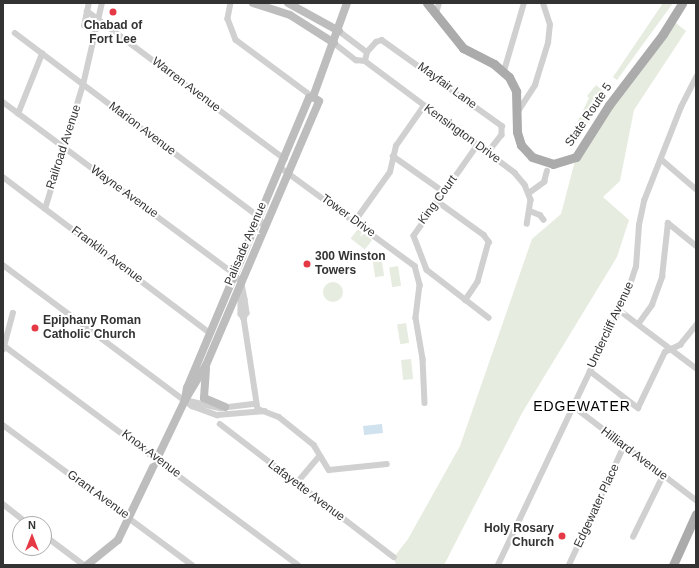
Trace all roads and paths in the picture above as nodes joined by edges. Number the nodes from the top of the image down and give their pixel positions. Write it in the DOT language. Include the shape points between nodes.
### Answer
graph roads {
  1 [pos="88,3"];
  2 [pos="102,3"];
  3 [pos="231,3"];
  4 [pos="253,3"];
  5 [pos="288,3"];
  6 [pos="347,3"];
  7 [pos="427,3"];
  8 [pos="439,3"];
  9 [pos="524,3"];
  10 [pos="543,3"];
  11 [pos="682,3"];
  12 [pos="87,11"];
  13 [pos="436,13"];
  14 [pos="99,20"];
  15 [pos="84,26"];
  16 [pos="339,31"];
  17 [pos="15,33"];
  18 [pos="334,43"];
  19 [pos="367,52"];
  20 [pos="42,54"];
  21 [pos="365,61"];
  22 [pos="504,71"];
  23 [pos="696,79"];
  24 [pos="84,85"];
  25 [pos="313,96"];
  26 [pos="3,102"];
  27 [pos="424,106"];
  28 [pos="18,114"];
  29 [pos="516,115"];
  30 [pos="478,145"];
  31 [pos="64,148"];
  32 [pos="488,153"];
  33 [pos="393,156"];
  34 [pos="285,159"];
  35 [pos="661,159"];
  36 [pos="281,168"];
  37 [pos="548,171"];
  38 [pos="288,173"];
  39 [pos="3,177"];
  40 [pos="696,189"];
  41 [pos="444,192"];
  42 [pos="529,193"];
  43 [pos="437,201"];
  44 [pos="45,208"];
  45 [pos="530,211"];
  46 [pos="259,217"];
  47 [pos="355,220"];
  48 [pos="544,220"];
  49 [pos="527,224"];
  50 [pos="265,228"];
  51 [pos="696,246"];
  52 [pos="3,265"];
  53 [pos="235,274"];
  54 [pos="242,284"];
  55 [pos="466,300"];
  56 [pos="619,310"];
  57 [pos="14,313"];
  58 [pos="489,318"];
  59 [pos="639,323"];
  60 [pos="696,325"];
  61 [pos="210,333"];
  62 [pos="3,347"];
  63 [pos="672,350"];
  64 [pos="207,362"];
  65 [pos="696,368"];
  66 [pos="590,371"];
  67 [pos="185,400"];
  68 [pos="425,403"];
  69 [pos="255,404"];
  70 [pos="573,406"];
  71 [pos="225,407"];
  72 [pos="265,411"];
  73 [pos="3,424"];
  74 [pos="220,424"];
  75 [pos="624,446"];
  76 [pos="319,457"];
  77 [pos="158,459"];
  78 [pos="387,464"];
  79 [pos="663,476"];
  80 [pos="296,484"];
  81 [pos="696,500"];
  82 [pos="3,504"];
  83 [pos="696,514"];
  84 [pos="19,516"];
  85 [pos="129,518"];
  86 [pos="633,537"];
  87 [pos="52,541"];
  88 [pos="394,557"];
  89 [pos="86,565"];
  90 [pos="192,565"];
  91 [pos="298,565"];
  92 [pos="498,565"];
  93 [pos="569,565"];
  94 [pos="673,565"];
  1 -- 12 [label="street"];
  2 -- 14 [label="street, Railroad Avenue"];
  3 -- 25 [label="street" via="228,19 236,40"];
  4 -- 18 [label="main road" via="290,15"];
  5 -- 16 [label="main road"];
  6 -- 16 [label="main road, Palisade Avenue"];
  7 -- 13 [label="main road, State Route 5"];
  8 -- 13 [label="street"];
  9 -- 22 [label="street"];
  10 -- 29 [label="street" via="550,25 548,43 535,85"];
  11 -- 29 [label="main road, State Route 5" via="663,34 609,105 576,157 553,164 532,157 518,139"];
  12 -- 14 [label="street, Warren Avenue"];
  12 -- 15 [label="street"];
  13 -- 22 [label="main road, State Route 5" via="463,48"];
  14 -- 24 [label="street, Railroad Avenue"];
  14 -- 34 [label="street, Warren Avenue"];
  16 -- 18 [label="main road, Palisade Avenue"];
  16 -- 19 [label="street"];
  17 -- 20 [label="street, Marion Avenue"];
  18 -- 21 [label="street, Kensington Drive" via="356,60"];
  18 -- 25 [label="main road, Palisade Avenue"];
  19 -- 21 [label="street"];
  19 -- 32 [label="street, Mayfair Lane" via="376,42 385,41 502,126 502,135"];
  20 -- 24 [label="street, Marion Avenue"];
  20 -- 28 [label="street"];
  21 -- 27 [label="street, Kensington Drive"];
  22 -- 29 [label="main road, State Route 5" via="516,91"];
  23 -- 35 [label="street, Undercliff Avenue" via="681,107"];
  24 -- 31 [label="street, Railroad Avenue"];
  24 -- 46 [label="street, Marion Avenue"];
  25 -- 34 [label="main road, Palisade Avenue" via="309,98"];
  25 -- 38 [label="main road, Palisade Avenue" via="319,101"];
  26 -- 28 [label="street, Wayne Avenue"];
  27 -- 30 [label="street, Kensington Drive"];
  27 -- 33 [label="street" via="396,146"];
  28 -- 31 [label="street, Wayne Avenue"];
  30 -- 32 [label="street, Kensington Drive"];
  30 -- 41 [label="street, King Court"];
  31 -- 44 [label="street, Railroad Avenue"];
  31 -- 53 [label="street, Wayne Avenue"];
  32 -- 42 [label="street, Kensington Drive" via="515,173"];
  33 -- 41 [label="street"];
  33 -- 47 [label="street" via="390,172"];
  34 -- 36 [label="main road, Palisade Avenue"];
  35 -- 40 [label="street"];
  35 -- 56 [label="street, Undercliff Avenue" via="644,201 639,225 636,267"];
  36 -- 38 [label="street, Tower Drive"];
  36 -- 46 [label="main road, Palisade Avenue"];
  37 -- 42 [label="street" via="544,182"];
  38 -- 47 [label="street, Tower Drive"];
  38 -- 50 [label="main road, Palisade Avenue"];
  39 -- 44 [label="street, Franklin Avenue"];
  41 -- 43 [label="street, King Court"];
  42 -- 45 [label="street"];
  43 -- 55 [label="street, King Court" via="414,236 427,270"];
  43 -- 55 [label="street" via="484,235 489,242 478,282"];
  44 -- 61 [label="street, Franklin Avenue"];
  45 -- 48 [label="street" via="540,215"];
  45 -- 49 [label="street"];
  46 -- 50 [label="street, Marion Avenue"];
  46 -- 53 [label="main road, Palisade Avenue"];
  47 -- 68 [label="street, Tower Drive" via="414,266 420,285 416,318 423,359"];
  50 -- 54 [label="main road, Palisade Avenue"];
  51 -- 59 [label="street" via="668,223 662,277 652,305"];
  52 -- 67 [label="street"];
  53 -- 54 [label="street, Wayne Avenue"];
  53 -- 61 [label="main road, Palisade Avenue"];
  54 -- 64 [label="main road, Palisade Avenue"];
  54 -- 69 [label="street" via="239,300 244,318"];
  55 -- 58 [label="street"];
  56 -- 59 [label="street"];
  56 -- 66 [label="street, Undercliff Avenue"];
  57 -- 62 [label="street"];
  59 -- 63 [label="street"];
  60 -- 63 [label="street" via="680,346"];
  61 -- 64 [label="main road" via="213,339 206,352"];
  61 -- 67 [label="main road, Palisade Avenue" via="187,388"];
  62 -- 77 [label="street, Knox Avenue"];
  63 -- 65 [label="street"];
  63 -- 66 [label="street" via="665,352 638,408"];
  64 -- 67 [label="main road, Palisade Avenue"];
  64 -- 71 [label="main road" via="204,398"];
  66 -- 70 [label="street, Undercliff Avenue"];
  67 -- 71 [label="street"];
  67 -- 72 [label="street" via="192,406 217,415"];
  67 -- 77 [label="main road, Palisade Avenue"];
  69 -- 71 [label="street"];
  69 -- 72 [label="street" via="258,409"];
  70 -- 75 [label="street, Hilliard Avenue"];
  70 -- 92 [label="street, Undercliff Avenue"];
  72 -- 76 [label="street" via="278,417 314,445"];
  73 -- 85 [label="street, Grant Avenue"];
  74 -- 80 [label="street, Lafayette Avenue"];
  75 -- 79 [label="street, Hilliard Avenue"];
  75 -- 93 [label="street, Edgewater Place"];
  76 -- 78 [label="street" via="329,470"];
  76 -- 80 [label="street"];
  77 -- 85 [label="main road, Palisade Avenue"];
  77 -- 91 [label="street, Knox Avenue"];
  79 -- 81 [label="street, Hilliard Avenue"];
  79 -- 86 [label="street"];
  80 -- 88 [label="street, Lafayette Avenue"];
  82 -- 84 [label="street"];
  83 -- 94 [label="main road"];
  85 -- 89 [label="main road, Palisade Avenue" via="112,547"];
  85 -- 90 [label="street, Grant Avenue"];
  87 -- 89 [label="street"];
}
